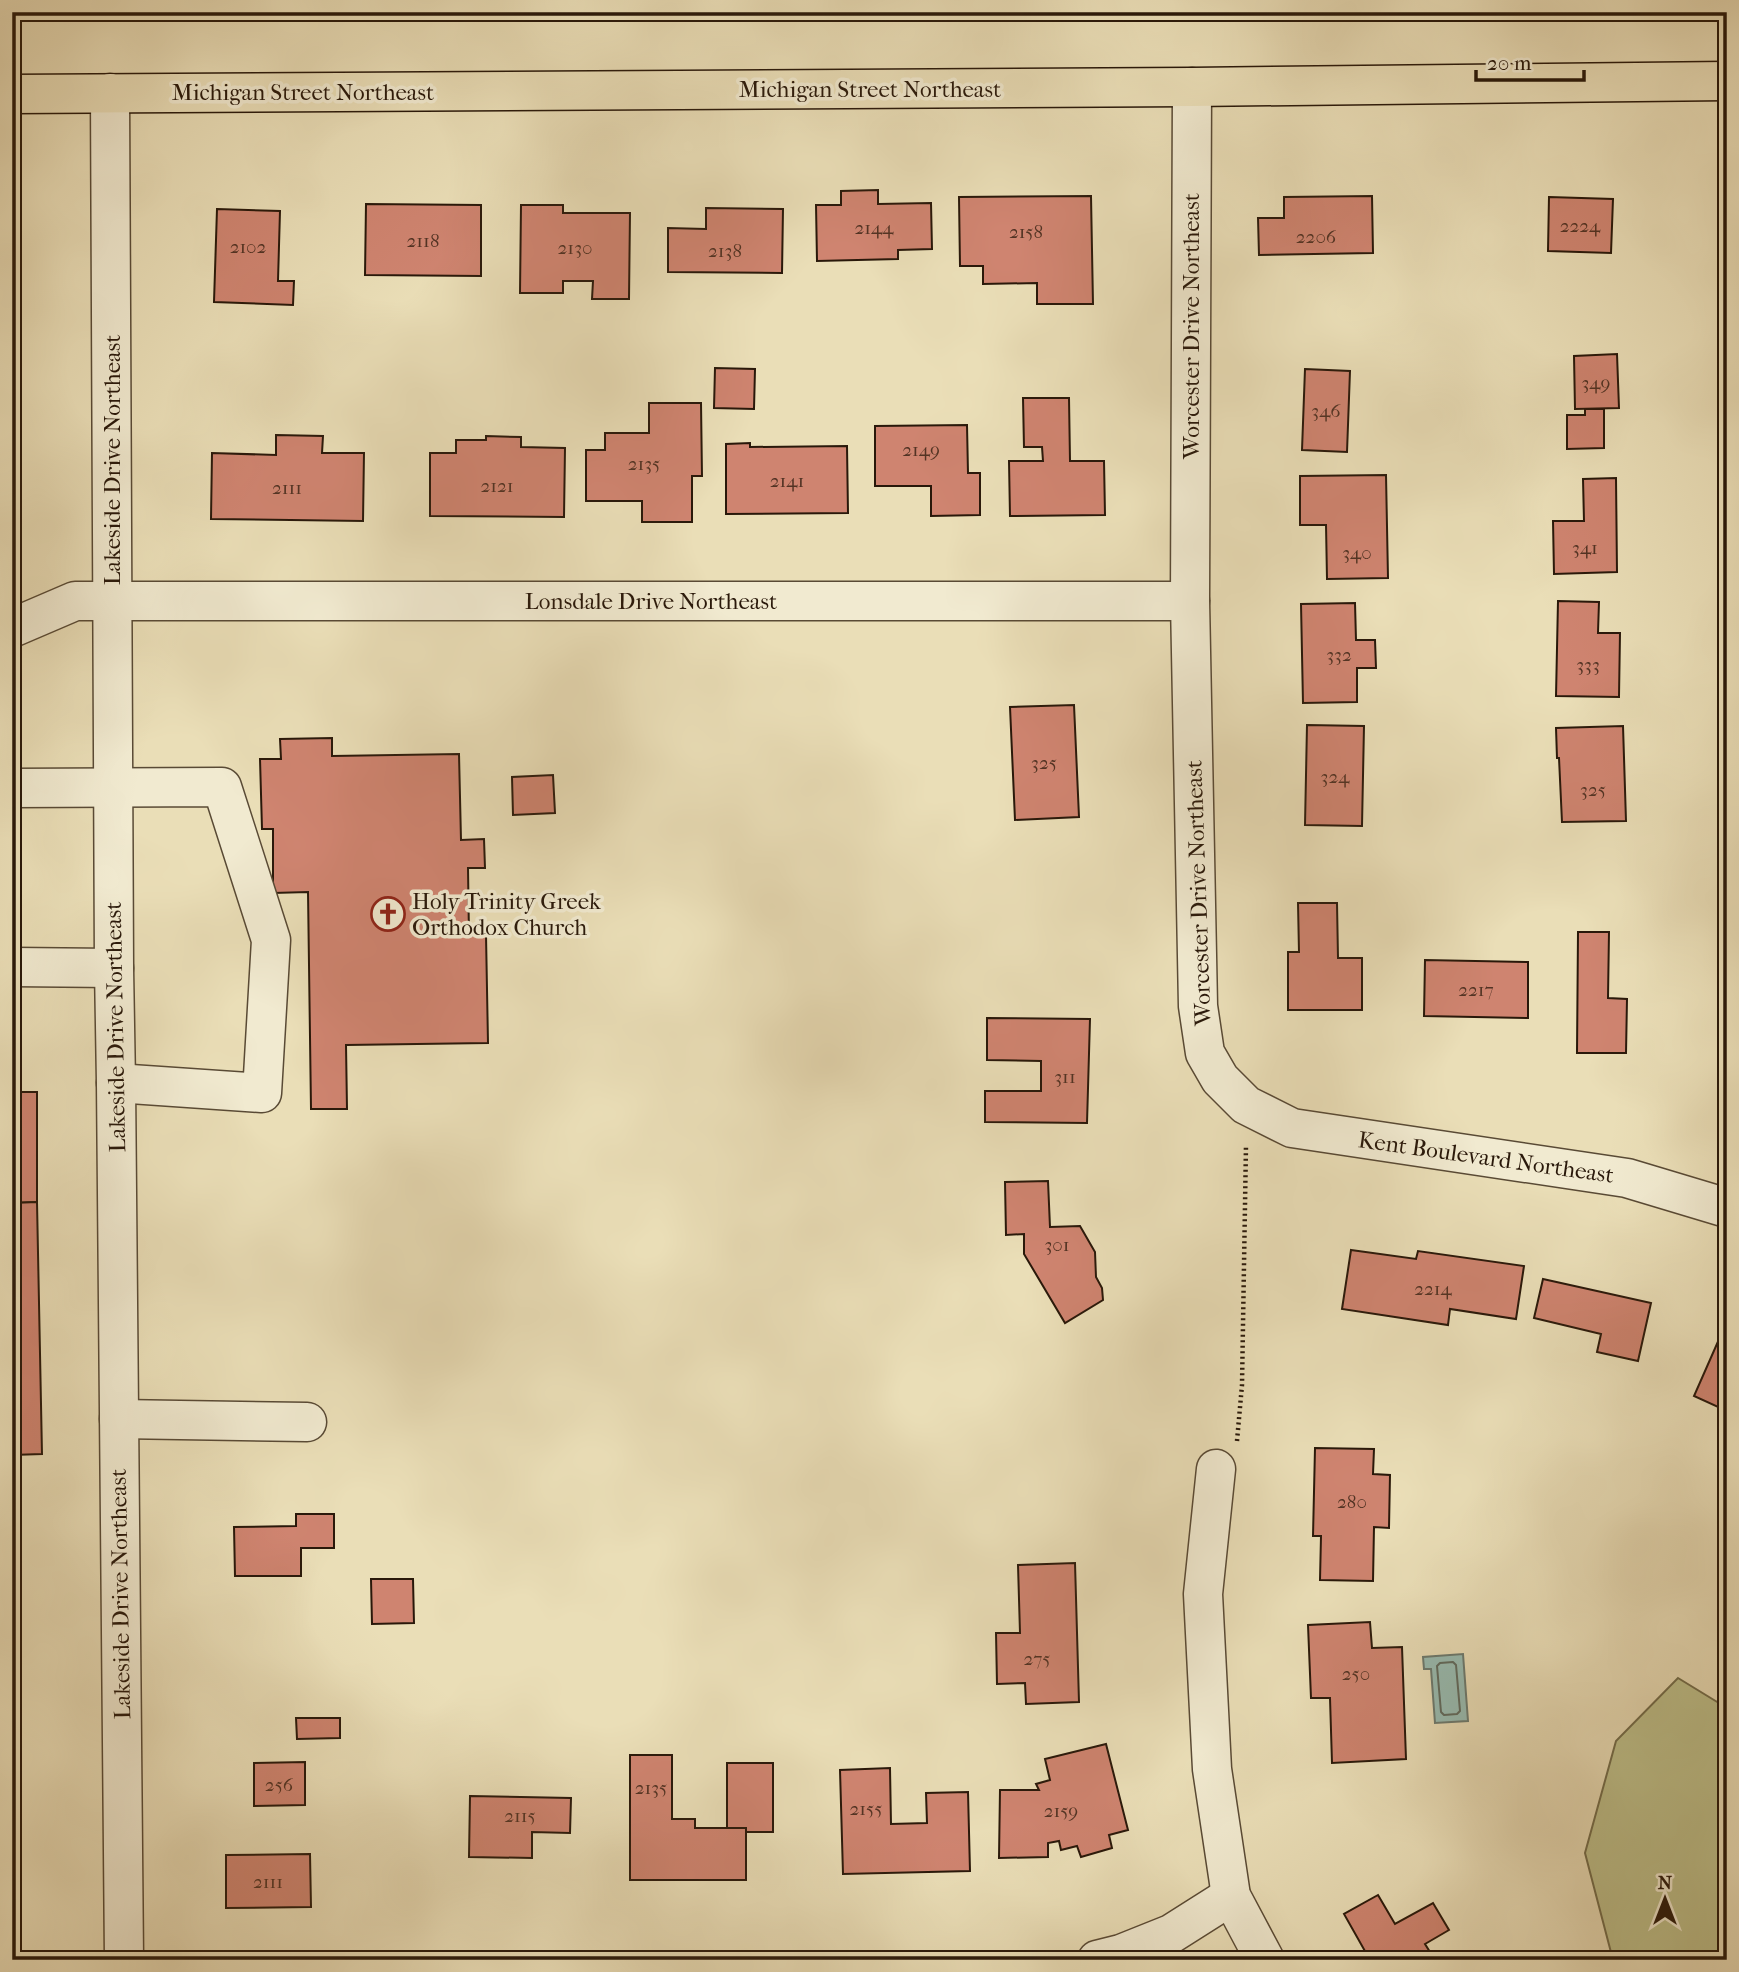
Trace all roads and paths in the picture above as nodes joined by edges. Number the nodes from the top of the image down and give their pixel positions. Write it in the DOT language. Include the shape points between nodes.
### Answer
graph roads {
  1 [pos="1727,81"];
  2 [pos="1192,87"];
  3 [pos="110,93"];
  4 [pos="12,94"];
  5 [pos="113,601"];
  6 [pos="1190,601"];
  7 [pos="12,628"];
  8 [pos="12,788"];
  9 [pos="114,788"];
  10 [pos="12,967"];
  11 [pos="114,968"];
  12 [pos="116,1083"];
  13 [pos="1246,1105"];
  14 [pos="1727,1208"];
  15 [pos="119,1419"];
  16 [pos="307,1422"];
  17 [pos="1216,1469"];
  18 [pos="1231,1896"];
  19 [pos="124,1960"];
  20 [pos="1097,1960"];
  21 [pos="1265,1960"];
  1 -- 2 [label="main road, Michigan Street Northeast"];
  2 -- 3 [label="main road, Michigan Street Northeast"];
  2 -- 6 [label="street, Worcester Drive Northeast"];
  3 -- 4 [label="main road, Michigan Street Northeast"];
  3 -- 5 [label="street, Lakeside Drive Northeast"];
  5 -- 6 [label="street, Lonsdale Drive Northeast"];
  5 -- 7 [label="street, Lonsdale Drive Northeast" via="75,601"];
  5 -- 9 [label="street, Lakeside Drive Northeast"];
  6 -- 13 [label="street, Worcester Drive Northeast" via="1198,1006 1205,1053 1220,1079"];
  8 -- 9 [label="street"];
  9 -- 11 [label="street, Lakeside Drive Northeast"];
  9 -- 12 [label="street" via="222,787 271,940 262,1093"];
  10 -- 11 [label="street"];
  11 -- 12 [label="street, Lakeside Drive Northeast"];
  12 -- 15 [label="street, Lakeside Drive Northeast"];
  13 -- 14 [label="street, Kent Boulevard Northeast" via="1292,1128 1627,1178"];
  13 -- 17 [label="path" via="1242,1385 1237,1441"];
  15 -- 16 [label="street"];
  15 -- 19 [label="street, Lakeside Drive Northeast"];
  17 -- 18 [label="street" via="1203,1594 1212,1769"];
  18 -- 20 [label="street" via="1171,1934"];
  18 -- 21 [label="street"];
}
